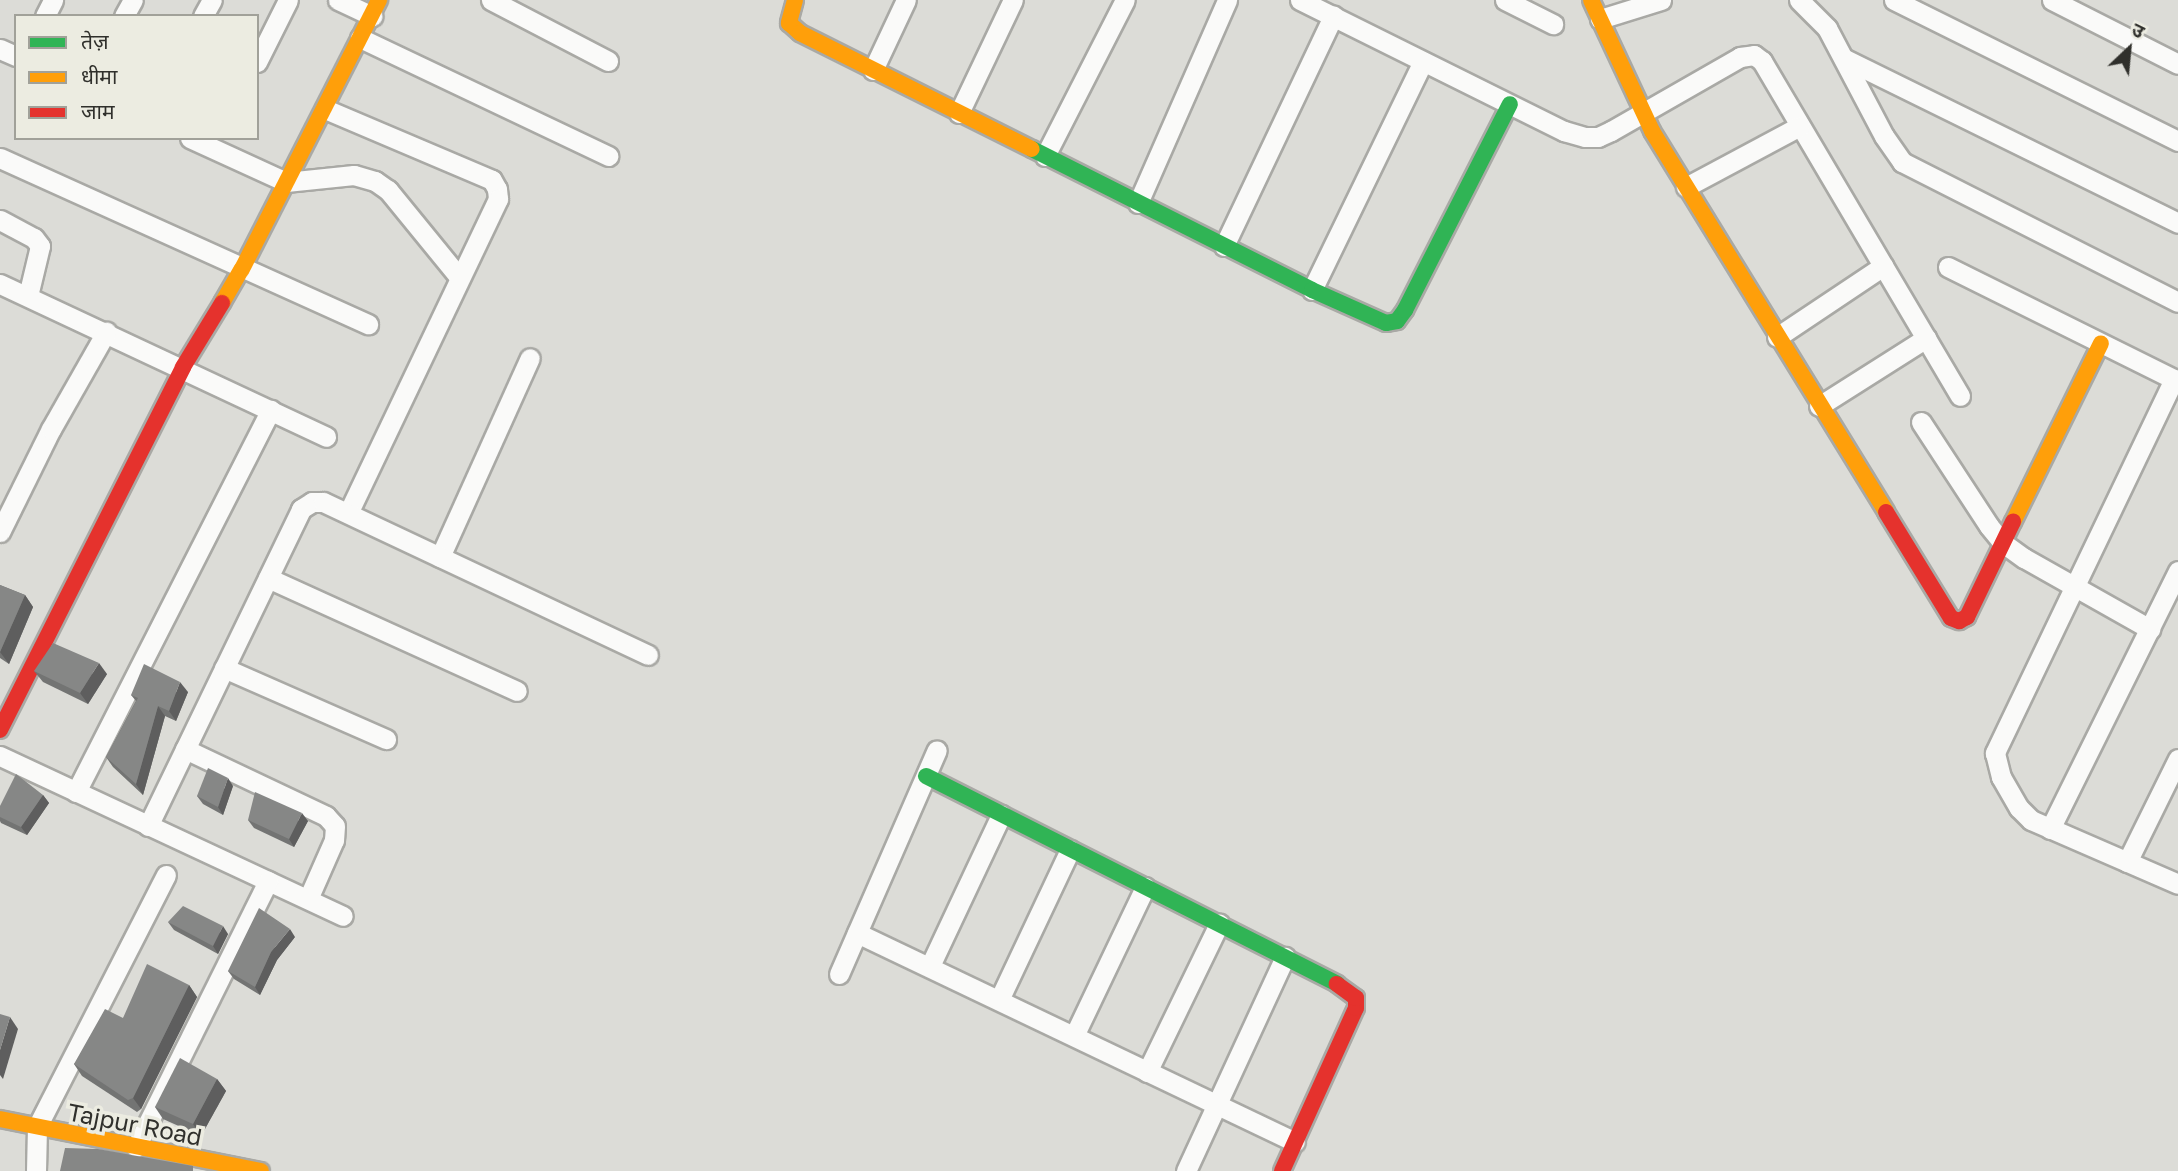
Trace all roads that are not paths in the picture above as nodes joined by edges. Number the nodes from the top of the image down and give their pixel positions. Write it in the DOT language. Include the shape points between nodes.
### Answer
graph roads {
  1 [pos="288,0"];
  2 [pos="338,0"];
  3 [pos="491,0"];
  4 [pos="795,0"];
  5 [pos="906,0"];
  6 [pos="1013,0"];
  7 [pos="1125,0"];
  8 [pos="1227,0"];
  9 [pos="1300,0"];
  10 [pos="1591,0"];
  11 [pos="1661,0"];
  12 [pos="1799,0"];
  13 [pos="1894,0"];
  14 [pos="2052,0"];
  15 [pos="1507,1"];
  16 [pos="376,8"];
  17 [pos="1333,16"];
  18 [pos="1600,19"];
  19 [pos="1553,24"];
  20 [pos="360,38"];
  21 [pos="259,58"];
  22 [pos="1845,59"];
  23 [pos="608,61"];
  24 [pos="1423,61"];
  25 [pos="2178,64"];
  26 [pos="873,70"];
  27 [pos="1510,104"];
  28 [pos="325,109"];
  29 [pos="959,113"];
  30 [pos="1644,114"];
  31 [pos="1800,126"];
  32 [pos="199,140"];
  33 [pos="2178,141"];
  34 [pos="216,144"];
  35 [pos="608,156"];
  36 [pos="1045,156"];
  37 [pos="0,158"];
  38 [pos="286,182"];
  39 [pos="1686,187"];
  40 [pos="1138,203"];
  41 [pos="0,220"];
  42 [pos="2178,223"];
  43 [pos="1224,246"];
  44 [pos="1883,266"];
  45 [pos="1948,267"];
  46 [pos="242,269"];
  47 [pos="459,277"];
  48 [pos="0,284"];
  49 [pos="1312,290"];
  50 [pos="28,296"];
  51 [pos="2178,302"];
  52 [pos="368,324"];
  53 [pos="106,332"];
  54 [pos="1777,337"];
  55 [pos="1926,338"];
  56 [pos="2101,343"];
  57 [pos="530,358"];
  58 [pos="183,367"];
  59 [pos="2176,380"];
  60 [pos="1960,396"];
  61 [pos="1819,406"];
  62 [pos="271,410"];
  63 [pos="1920,422"];
  64 [pos="326,437"];
  65 [pos="348,513"];
  66 [pos="0,531"];
  67 [pos="2003,543"];
  68 [pos="440,557"];
  69 [pos="2178,571"];
  70 [pos="268,578"];
  71 [pos="2075,586"];
  72 [pos="2150,629"];
  73 [pos="648,655"];
  74 [pos="224,668"];
  75 [pos="517,691"];
  76 [pos="0,730"];
  77 [pos="386,739"];
  78 [pos="185,749"];
  79 [pos="937,750"];
  80 [pos="0,756"];
  81 [pos="2178,759"];
  82 [pos="926,776"];
  83 [pos="76,792"];
  84 [pos="1001,815"];
  85 [pos="148,826"];
  86 [pos="2050,829"];
  87 [pos="1070,850"];
  88 [pos="2127,862"];
  89 [pos="166,876"];
  90 [pos="268,881"];
  91 [pos="2178,884"];
  92 [pos="1145,887"];
  93 [pos="308,900"];
  94 [pos="343,916"];
  95 [pos="1219,924"];
  96 [pos="857,933"];
  97 [pos="1285,957"];
  98 [pos="930,966"];
  99 [pos="839,974"];
  100 [pos="999,1000"];
  101 [pos="1074,1036"];
  102 [pos="1147,1072"];
  103 [pos="1216,1105"];
  104 [pos="0,1119"];
  105 [pos="37,1127"];
  106 [pos="1295,1143"];
  107 [pos="136,1147"];
  108 [pos="234,1168"];
  109 [pos="36,1171"];
  110 [pos="261,1171"];
  111 [pos="1186,1171"];
  112 [pos="1282,1171"];
  1 -- 21 [label="street"];
  2 -- 16 [label="street"];
  3 -- 23 [label="street"];
  4 -- 26 [label="street" via="789,15 793,29"];
  5 -- 26 [label="street"];
  6 -- 29 [label="street"];
  7 -- 36 [label="street"];
  8 -- 40 [label="street"];
  9 -- 17 [label="street"];
  10 -- 18 [label="street"];
  11 -- 18 [label="street"];
  12 -- 22 [label="street" via="1827,28"];
  13 -- 33 [label="street"];
  14 -- 25 [label="street"];
  15 -- 19 [label="street"];
  16 -- 20 [label="street"];
  17 -- 24 [label="street"];
  17 -- 43 [label="street"];
  18 -- 30 [label="street"];
  20 -- 28 [label="street"];
  20 -- 35 [label="street"];
  22 -- 42 [label="street"];
  22 -- 51 [label="street" via="1902,162"];
  24 -- 27 [label="street"];
  24 -- 49 [label="street"];
  26 -- 29 [label="street"];
  27 -- 30 [label="street" via="1585,137 1598,137"];
  27 -- 49 [label="street" via="1397,321 1386,323"];
  28 -- 38 [label="street"];
  28 -- 47 [label="street" via="492,180 498,199"];
  29 -- 36 [label="street"];
  30 -- 31 [label="street" via="1740,57 1754,55"];
  30 -- 39 [label="street"];
  31 -- 39 [label="street"];
  31 -- 44 [label="street"];
  32 -- 34 [label="street"];
  34 -- 38 [label="street"];
  36 -- 40 [label="street"];
  37 -- 46 [label="street"];
  38 -- 46 [label="street"];
  38 -- 47 [label="street" via="354,175 375,181 388,190"];
  39 -- 54 [label="street"];
  40 -- 43 [label="street"];
  41 -- 50 [label="street" via="40,246"];
  43 -- 49 [label="street"];
  44 -- 54 [label="street"];
  44 -- 55 [label="street"];
  45 -- 56 [label="street"];
  46 -- 52 [label="street"];
  46 -- 58 [label="street"];
  47 -- 65 [label="street"];
  48 -- 50 [label="street"];
  50 -- 53 [label="street"];
  53 -- 58 [label="street"];
  53 -- 66 [label="street"];
  54 -- 61 [label="street"];
  55 -- 60 [label="street"];
  55 -- 61 [label="street"];
  56 -- 59 [label="street"];
  56 -- 67 [label="street"];
  57 -- 68 [label="street"];
  58 -- 62 [label="street"];
  58 -- 76 [label="street"];
  59 -- 71 [label="street"];
  61 -- 67 [label="street" via="1951,618 1967,617"];
  62 -- 64 [label="street"];
  62 -- 83 [label="street"];
  63 -- 67 [label="street"];
  65 -- 68 [label="street"];
  65 -- 70 [label="street" via="323,502 302,509"];
  67 -- 71 [label="street"];
  68 -- 73 [label="street"];
  69 -- 72 [label="street"];
  70 -- 74 [label="street"];
  70 -- 75 [label="street"];
  71 -- 72 [label="street"];
  71 -- 86 [label="street" via="1995,753 2001,777 2020,808"];
  72 -- 86 [label="street"];
  74 -- 77 [label="street"];
  74 -- 78 [label="street"];
  78 -- 85 [label="street"];
  78 -- 93 [label="street" via="326,816 335,826 334,840"];
  79 -- 82 [label="street"];
  80 -- 83 [label="street"];
  81 -- 88 [label="street"];
  82 -- 84 [label="street"];
  82 -- 96 [label="street"];
  83 -- 85 [label="street"];
  84 -- 87 [label="street"];
  84 -- 98 [label="street"];
  85 -- 90 [label="street"];
  86 -- 88 [label="street"];
  87 -- 92 [label="street"];
  87 -- 100 [label="street"];
  88 -- 91 [label="street"];
  89 -- 105 [label="street"];
  90 -- 93 [label="street"];
  90 -- 107 [label="street"];
  92 -- 95 [label="street"];
  92 -- 101 [label="street"];
  93 -- 94 [label="street"];
  95 -- 97 [label="street"];
  95 -- 102 [label="street"];
  96 -- 98 [label="street"];
  96 -- 99 [label="street"];
  97 -- 103 [label="street"];
  97 -- 106 [label="street" via="1356,998 1356,1008"];
  98 -- 100 [label="street"];
  100 -- 101 [label="street"];
  101 -- 102 [label="street"];
  102 -- 103 [label="street"];
  103 -- 106 [label="street"];
  103 -- 111 [label="street"];
  104 -- 105 [label="street, Tajpur Road"];
  105 -- 107 [label="street, Tajpur Road"];
  105 -- 109 [label="street"];
  106 -- 112 [label="street"];
  107 -- 108 [label="street, Tajpur Road"];
  108 -- 110 [label="street, Tajpur Road"];
}
